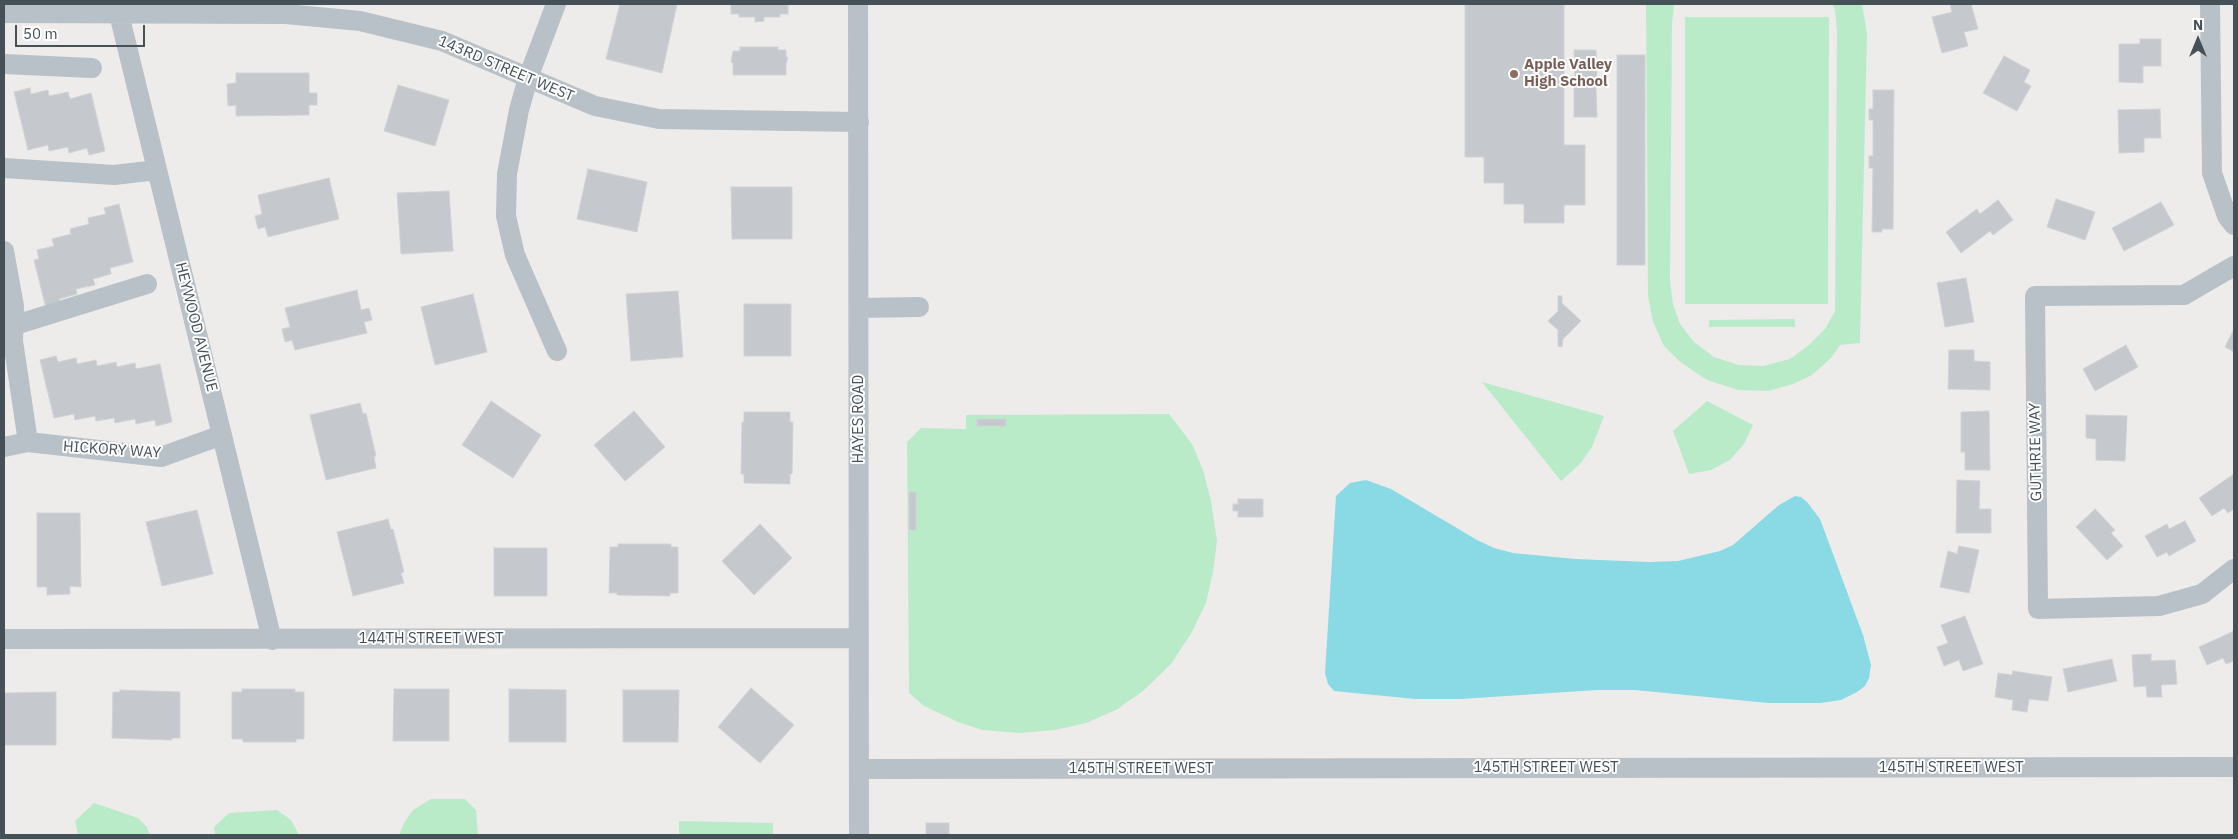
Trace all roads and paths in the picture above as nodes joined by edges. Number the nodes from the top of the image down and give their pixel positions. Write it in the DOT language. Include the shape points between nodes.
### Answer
graph roads {
  1 [pos="556,4"];
  2 [pos="858,4"];
  3 [pos="2210,4"];
  4 [pos="4,13"];
  5 [pos="119,14"];
  6 [pos="4,64"];
  7 [pos="92,68"];
  8 [pos="528,78"];
  9 [pos="859,122"];
  10 [pos="4,168"];
  11 [pos="157,170"];
  12 [pos="2234,225"];
  13 [pos="4,251"];
  14 [pos="2234,266"];
  15 [pos="147,284"];
  16 [pos="919,307"];
  17 [pos="859,308"];
  18 [pos="8,325"];
  19 [pos="557,351"];
  20 [pos="222,435"];
  21 [pos="28,442"];
  22 [pos="4,447"];
  23 [pos="2234,569"];
  24 [pos="859,638"];
  25 [pos="4,640"];
  26 [pos="272,640"];
  27 [pos="2234,768"];
  28 [pos="859,769"];
  29 [pos="859,835"];
  1 -- 8 [label="street"];
  2 -- 9 [label="street, HAYES ROAD"];
  3 -- 12 [label="street" via="2212,173 2227,216"];
  4 -- 5 [label="street, 143RD STREET WEST"];
  5 -- 8 [label="street, 143RD STREET WEST" via="286,14 360,21 442,40"];
  5 -- 11 [label="street, HEYWOOD AVENUE"];
  6 -- 7 [label="street"];
  8 -- 9 [label="street, 143RD STREET WEST" via="595,106 659,119"];
  8 -- 19 [label="street" via="506,174 506,216 515,255"];
  9 -- 17 [label="street, HAYES ROAD"];
  10 -- 11 [label="street" via="114,175"];
  11 -- 20 [label="street, HEYWOOD AVENUE"];
  13 -- 18 [label="street" via="14,306"];
  14 -- 23 [label="street, GUTHRIE WAY" via="2184,295 2035,296 2038,608 2159,606 2202,594"];
  15 -- 18 [label="street"];
  16 -- 17 [label="street"];
  17 -- 24 [label="street, HAYES ROAD"];
  18 -- 21 [label="street"];
  20 -- 21 [label="street, HICKORY WAY" via="161,456"];
  20 -- 26 [label="street, HEYWOOD AVENUE"];
  21 -- 22 [label="street, HICKORY WAY"];
  24 -- 26 [label="street, 144TH STREET WEST"];
  24 -- 28 [label="street, HAYES ROAD"];
  25 -- 26 [label="street, 144TH STREET WEST"];
  27 -- 28 [label="street, 145TH STREET WEST"];
  28 -- 29 [label="street, HAYES ROAD"];
}
